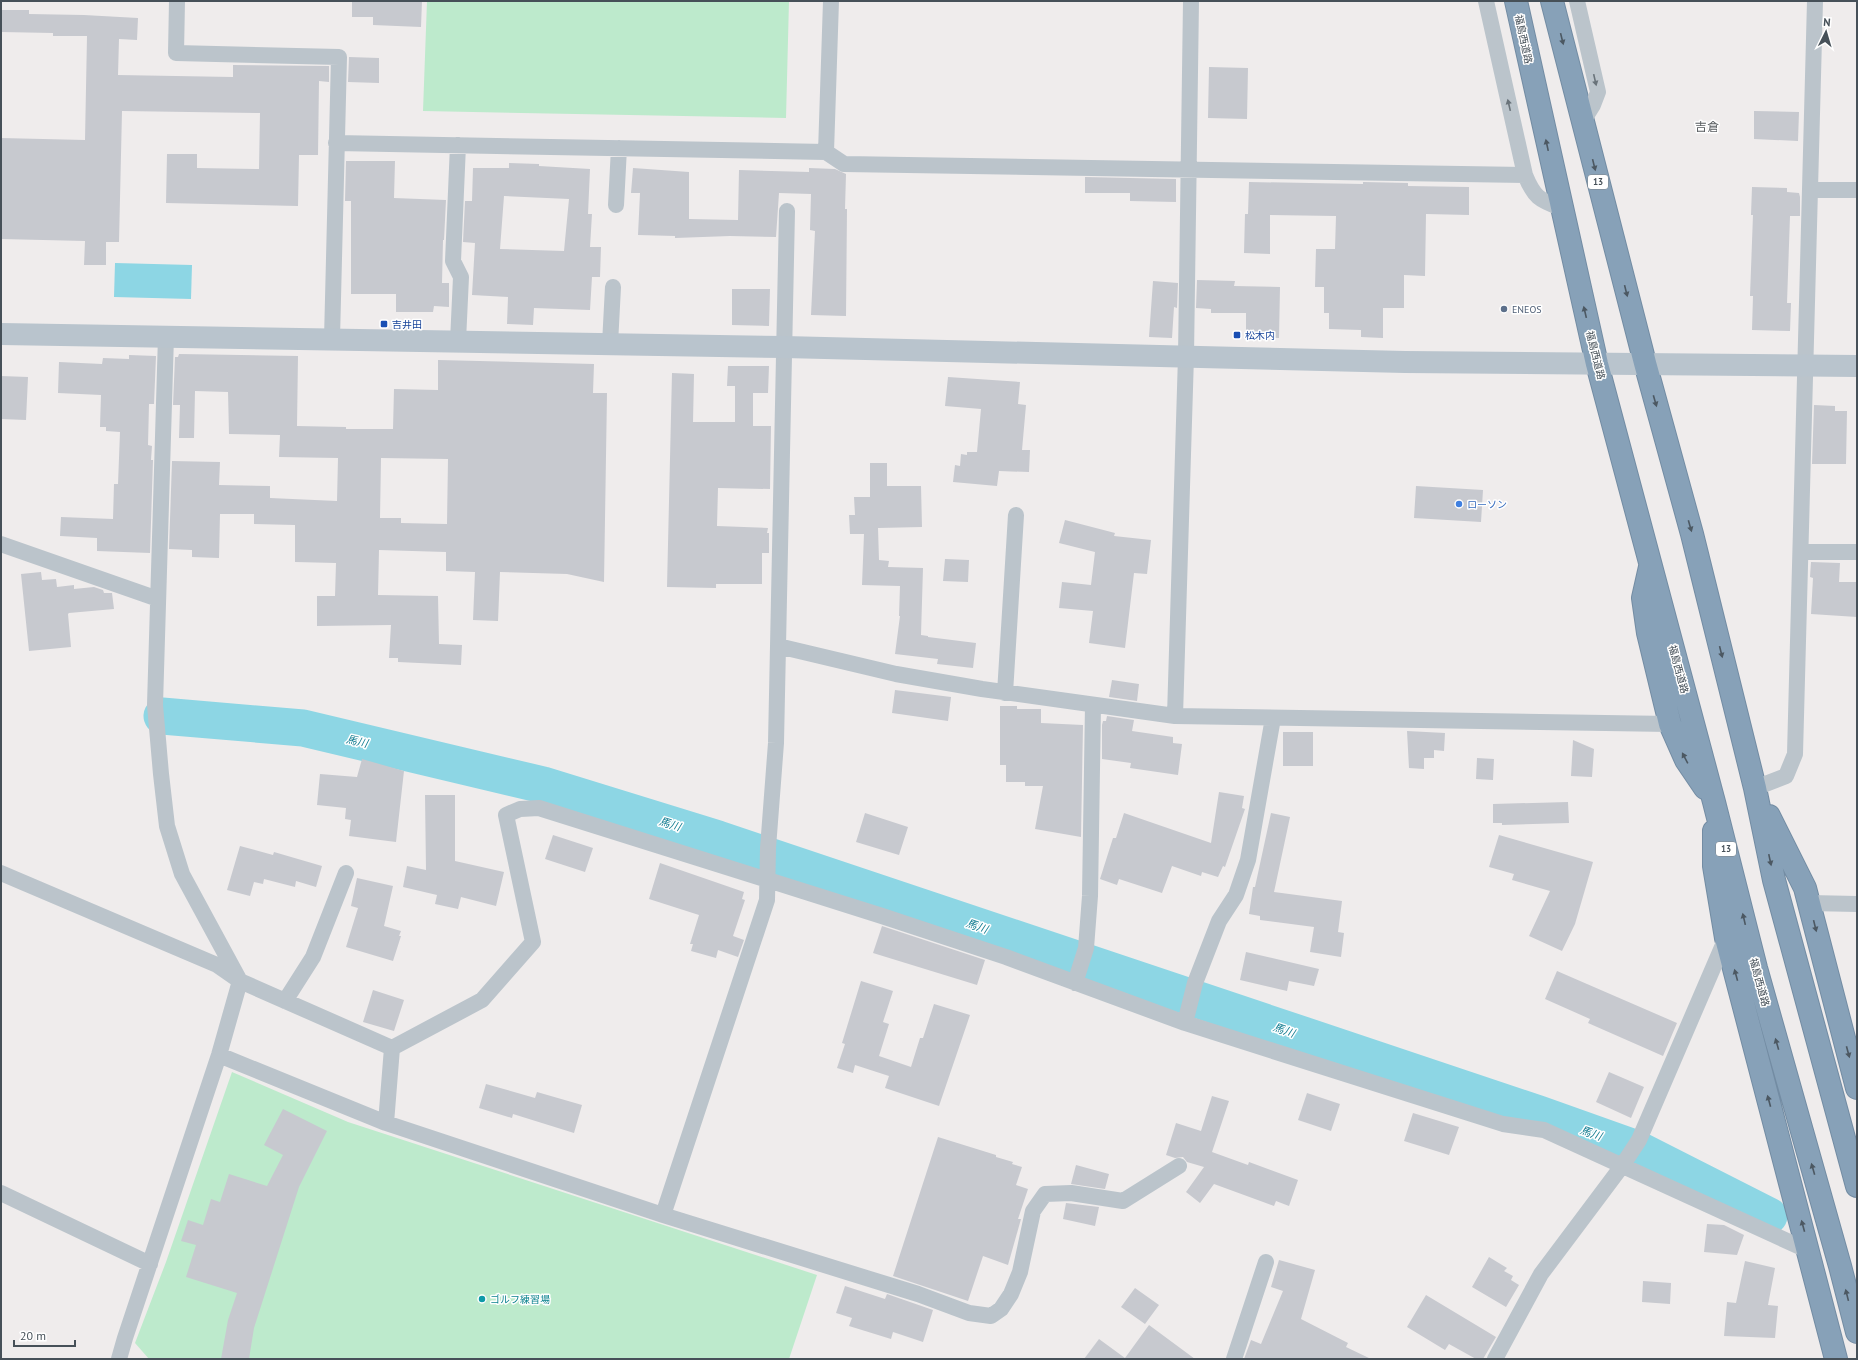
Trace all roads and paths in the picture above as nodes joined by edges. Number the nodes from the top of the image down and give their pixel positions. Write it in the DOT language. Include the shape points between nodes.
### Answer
graph roads {
  1 [pos="177,1"];
  2 [pos="831,1"];
  3 [pos="1191,1"];
  4 [pos="1486,1"];
  5 [pos="1516,1"];
  6 [pos="1552,1"];
  7 [pos="1577,1"];
  8 [pos="1815,1"];
  9 [pos="1583,121"];
  10 [pos="336,143"];
  11 [pos="458,145"];
  12 [pos="619,148"];
  13 [pos="826,152"];
  14 [pos="1188,170"];
  15 [pos="1525,175"];
  16 [pos="1810,190"];
  17 [pos="1857,190"];
  18 [pos="616,205"];
  19 [pos="1561,208"];
  20 [pos="787,211"];
  21 [pos="613,287"];
  22 [pos="1,334"];
  23 [pos="166,336"];
  24 [pos="332,339"];
  25 [pos="458,341"];
  26 [pos="610,344"];
  27 [pos="784,347"];
  28 [pos="1186,356"];
  29 [pos="1645,363"];
  30 [pos="1597,364"];
  31 [pos="1806,365"];
  32 [pos="1857,366"];
  33 [pos="1016,515"];
  34 [pos="1,544"];
  35 [pos="1801,552"];
  36 [pos="1857,552"];
  37 [pos="1651,564"];
  38 [pos="158,599"];
  39 [pos="778,646"];
  40 [pos="1005,693"];
  41 [pos="1093,705"];
  42 [pos="1175,716"];
  43 [pos="1273,718"];
  44 [pos="1670,724"];
  45 [pos="1755,788"];
  46 [pos="1714,802"];
  47 [pos="1,873"];
  48 [pos="346,873"];
  49 [pos="768,875"];
  50 [pos="1809,903"];
  51 [pos="1857,904"];
  52 [pos="1726,938"];
  53 [pos="1077,976"];
  54 [pos="240,981"];
  55 [pos="285,1001"];
  56 [pos="1186,1017"];
  57 [pos="392,1048"];
  58 [pos="219,1055"];
  59 [pos="1857,1088"];
  60 [pos="386,1122"];
  61 [pos="1625,1161"];
  62 [pos="1179,1166"];
  63 [pos="1857,1186"];
  64 [pos="1,1193"];
  65 [pos="663,1215"];
  66 [pos="1809,1251"];
  67 [pos="1266,1262"];
  68 [pos="150,1264"];
  69 [pos="1857,1332"];
  70 [pos="120,1359"];
  71 [pos="1234,1359"];
  72 [pos="1495,1359"];
  73 [pos="1836,1359"];
  1 -- 10 [label="street" via="176,53 338,57"];
  2 -- 13 [label="street"];
  3 -- 14 [label="street"];
  15 -- 4 [label="street, one-way"];
  19 -- 5 [label="highway, 福島西道路 / 13, one-way"];
  6 -- 9 [label="highway, 13, one-way"];
  7 -- 9 [label="street, one-way" via="1598,92"];
  8 -- 16 [label="street"];
  9 -- 29 [label="highway, 13, one-way"];
  10 -- 11 [label="street"];
  10 -- 24 [label="street"];
  11 -- 12 [label="street"];
  11 -- 25 [label="street" via="453,261 461,276"];
  12 -- 13 [label="street"];
  12 -- 18 [label="street"];
  13 -- 14 [label="street" via="844,164"];
  14 -- 15 [label="street"];
  14 -- 28 [label="street"];
  15 -- 19 [label="street" via="1532,191 1545,202"];
  16 -- 17 [label="street"];
  16 -- 31 [label="street"];
  30 -- 19 [label="highway, 福島西道路 / 13, one-way"];
  20 -- 27 [label="street"];
  21 -- 26 [label="street"];
  22 -- 23 [label="street"];
  23 -- 24 [label="street"];
  23 -- 38 [label="street"];
  24 -- 25 [label="street"];
  25 -- 26 [label="street"];
  26 -- 27 [label="street"];
  27 -- 28 [label="street"];
  27 -- 39 [label="street"];
  28 -- 30 [label="street"];
  28 -- 42 [label="street"];
  29 -- 30 [label="street"];
  29 -- 31 [label="street"];
  29 -- 45 [label="highway, 13, one-way" via="1692,534"];
  30 -- 37 [label="highway, 福島西道路 / 13"];
  31 -- 32 [label="street"];
  31 -- 35 [label="street"];
  33 -- 40 [label="street"];
  34 -- 38 [label="street"];
  35 -- 36 [label="street"];
  35 -- 45 [label="street" via="1795,754 1786,776"];
  37 -- 44 [label="highway" via="1643,598 1648,633"];
  37 -- 46 [label="highway, 福島西道路 / 13"];
  38 -- 54 [label="street" via="155,705 167,826 182,874"];
  39 -- 40 [label="street" via="896,674"];
  39 -- 49 [label="street" via="776,742"];
  40 -- 41 [label="street"];
  41 -- 42 [label="street"];
  41 -- 53 [label="street" via="1090,896 1086,948"];
  42 -- 43 [label="street"];
  43 -- 44 [label="street"];
  43 -- 56 [label="street" via="1248,860 1236,895 1219,921 1195,983"];
  46 -- 44 [label="highway, one-way" via="1686,760"];
  45 -- 50 [label="highway" via="1805,888"];
  45 -- 63 [label="highway, 13, one-way" via="1774,880"];
  46 -- 52 [label="highway" via="1714,866"];
  69 -- 46 [label="highway, 福島西道路 / 13, one-way" via="1756,968"];
  47 -- 54 [label="street" via="217,965"];
  48 -- 55 [label="street" via="313,957"];
  49 -- 53 [label="street" via="1006,957"];
  49 -- 57 [label="street" via="539,808 520,810 506,816 533,942 482,1000"];
  49 -- 65 [label="street" via="767,900"];
  50 -- 51 [label="street"];
  50 -- 59 [label="highway, one-way"];
  52 -- 61 [label="street" via="1639,1140"];
  66 -- 52 [label="highway, one-way"];
  53 -- 56 [label="street"];
  54 -- 55 [label="street"];
  54 -- 58 [label="street"];
  55 -- 57 [label="street"];
  56 -- 61 [label="street" via="1504,1124 1544,1130"];
  57 -- 60 [label="street"];
  58 -- 60 [label="street"];
  58 -- 68 [label="street"];
  60 -- 65 [label="street"];
  61 -- 66 [label="street"];
  61 -- 72 [label="street" via="1541,1274"];
  62 -- 65 [label="street" via="1123,1201 1071,1193 1045,1194 1032,1211 1024,1259 1011,1294 1001,1309 991,1316 969,1313 918,1294"];
  64 -- 68 [label="street"];
  66 -- 73 [label="highway"];
  67 -- 71 [label="street"];
  68 -- 70 [label="street" via="124,1338"];
}
